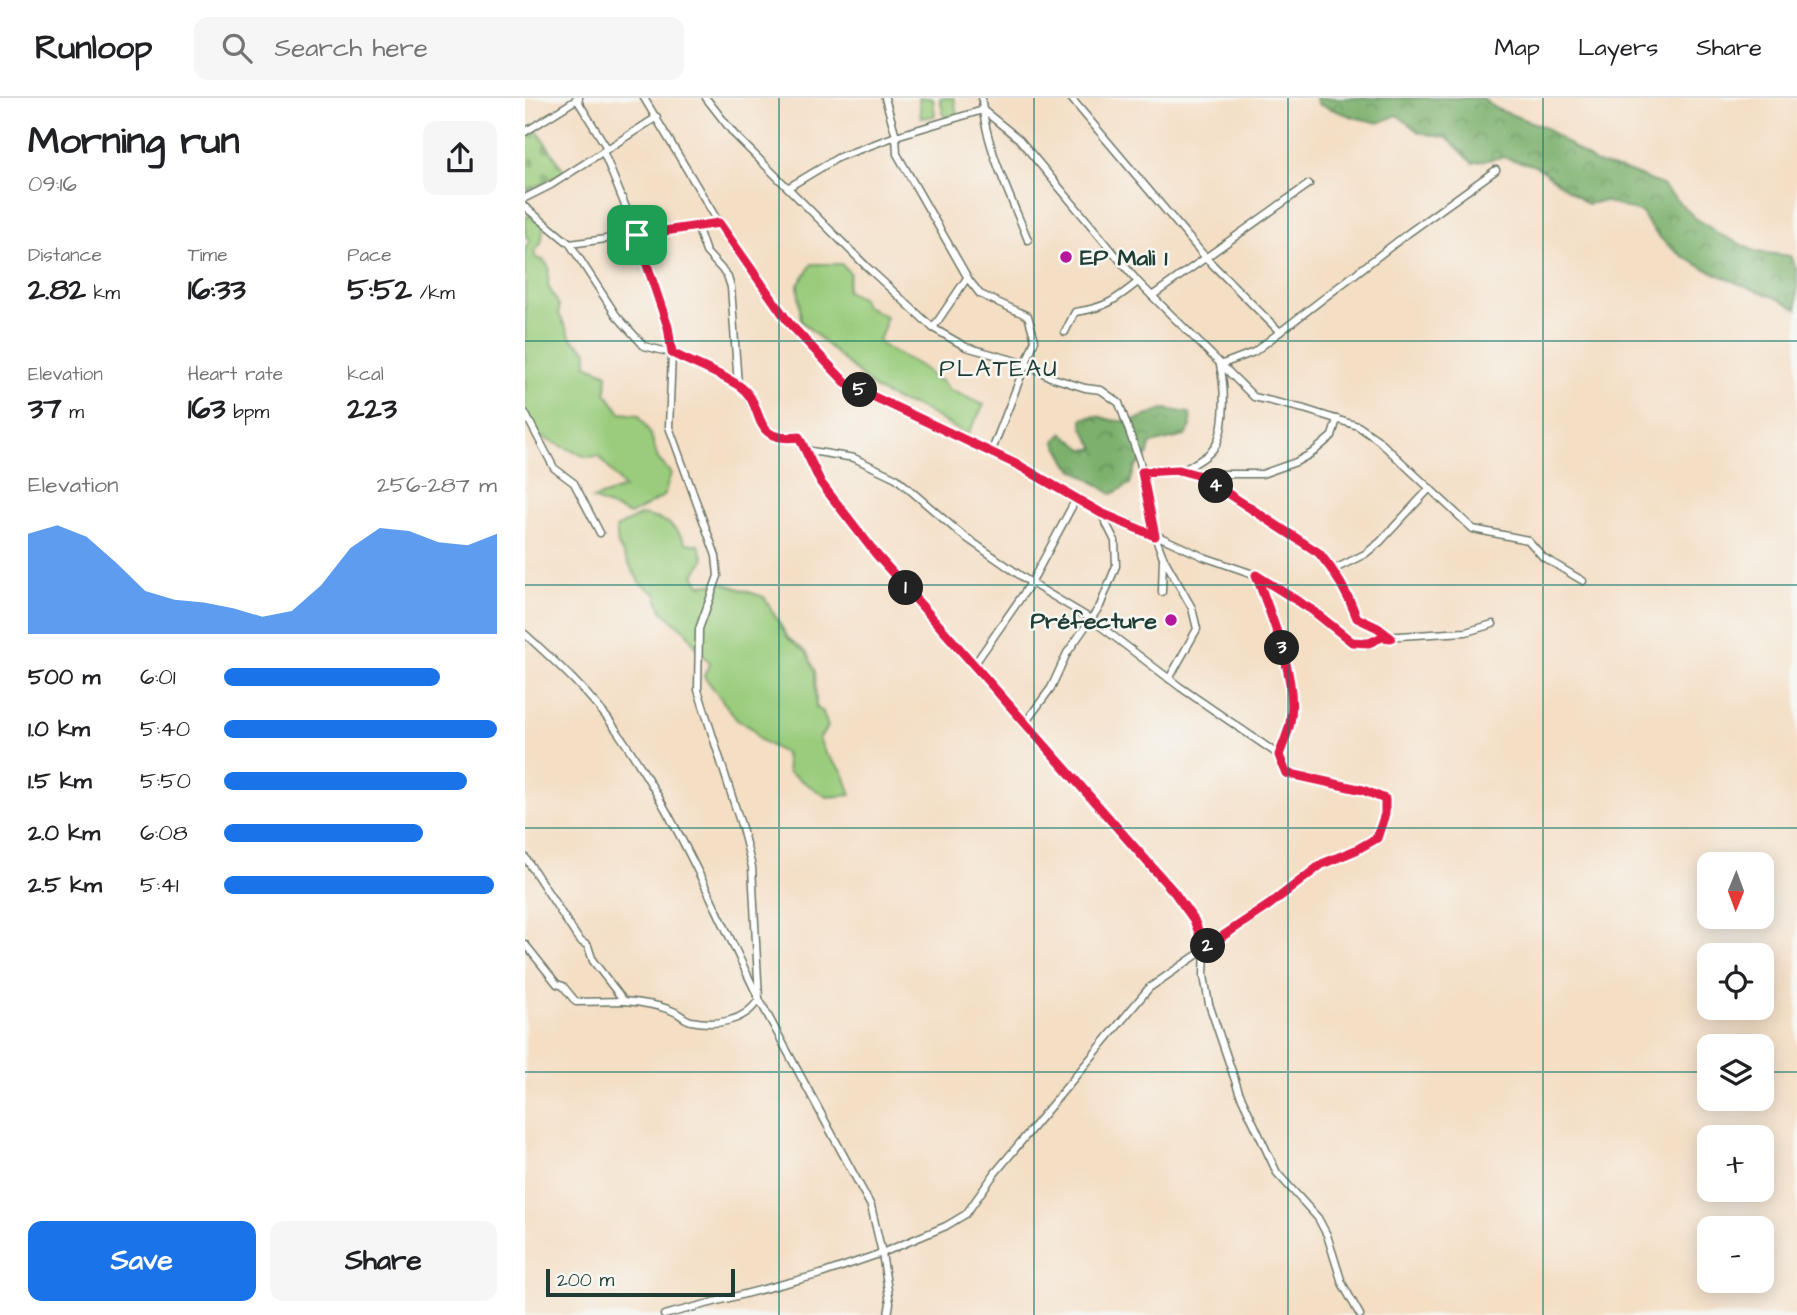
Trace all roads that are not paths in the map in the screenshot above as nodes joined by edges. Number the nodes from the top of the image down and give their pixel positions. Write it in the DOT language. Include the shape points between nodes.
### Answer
graph roads {
  1 [pos="577,98"];
  2 [pos="644,98"];
  3 [pos="706,98"];
  4 [pos="885,98"];
  5 [pos="981,98"];
  6 [pos="1071,98"];
  7 [pos="983,110"];
  8 [pos="657,117"];
  9 [pos="525,132"];
  10 [pos="896,136"];
  11 [pos="605,150"];
  12 [pos="1496,170"];
  13 [pos="1309,184"];
  14 [pos="789,187"];
  15 [pos="525,198"];
  16 [pos="527,209"];
  17 [pos="525,218"];
  18 [pos="719,223"];
  19 [pos="697,226"];
  20 [pos="637,235"];
  21 [pos="1028,240"];
  22 [pos="570,244"];
  23 [pos="1206,258"];
  24 [pos="967,278"];
  25 [pos="1138,282"];
  26 [pos="1152,296"];
  27 [pos="933,328"];
  28 [pos="1065,332"];
  29 [pos="1280,332"];
  30 [pos="672,353"];
  31 [pos="1027,364"];
  32 [pos="1220,365"];
  33 [pos="738,385"];
  34 [pos="525,413"];
  35 [pos="1337,419"];
  36 [pos="805,450"];
  37 [pos="991,453"];
  38 [pos="1182,471"];
  39 [pos="1142,472"];
  40 [pos="1194,474"];
  41 [pos="1430,488"];
  42 [pos="1076,499"];
  43 [pos="1101,513"];
  44 [pos="600,533"];
  45 [pos="1155,536"];
  46 [pos="1163,557"];
  47 [pos="1333,570"];
  48 [pos="1256,575"];
  49 [pos="1583,581"];
  50 [pos="1031,583"];
  51 [pos="1162,592"];
  52 [pos="1091,619"];
  53 [pos="1493,624"];
  54 [pos="525,634"];
  55 [pos="1391,638"];
  56 [pos="974,665"];
  57 [pos="1169,679"];
  58 [pos="1025,723"];
  59 [pos="1279,755"];
  60 [pos="525,857"];
  61 [pos="525,944"];
  62 [pos="1205,948"];
  63 [pos="759,999"];
  64 [pos="625,1001"];
  65 [pos="882,1253"];
  66 [pos="664,1315"];
  67 [pos="888,1315"];
  68 [pos="1360,1315"];
  1 -- 9 [label="street"];
  1 -- 11 [label="street"];
  2 -- 8 [label="street"];
  3 -- 14 [label="street" via="734,134"];
  4 -- 10 [label="street"];
  5 -- 7 [label="street"];
  6 -- 23 [label="street"];
  7 -- 10 [label="street"];
  7 -- 21 [label="street"];
  7 -- 25 [label="street" via="1019,139"];
  8 -- 11 [label="street"];
  8 -- 18 [label="street"];
  10 -- 14 [label="street" via="839,157"];
  10 -- 24 [label="street" via="897,154"];
  11 -- 15 [label="street"];
  11 -- 20 [label="street"];
  12 -- 29 [label="street"];
  13 -- 23 [label="street"];
  14 -- 27 [label="street"];
  16 -- 17 [label="street"];
  16 -- 22 [label="street"];
  18 -- 19 [label="street"];
  18 -- 37 [label="street" via="789,323 847,384"];
  19 -- 20 [label="street"];
  19 -- 33 [label="street" via="706,252 727,275 731,287"];
  20 -- 22 [label="street"];
  20 -- 30 [label="street" via="668,327"];
  22 -- 30 [label="street" via="616,316 644,346"];
  23 -- 26 [label="street"];
  23 -- 29 [label="street"];
  24 -- 27 [label="street"];
  24 -- 31 [label="street" via="980,294 1028,316 1035,340"];
  25 -- 26 [label="street"];
  25 -- 28 [label="street" via="1097,309 1075,312"];
  26 -- 32 [label="street"];
  27 -- 31 [label="street" via="965,347"];
  29 -- 32 [label="street" via="1254,352"];
  30 -- 33 [label="street"];
  30 -- 63 [label="street" via="669,427 710,536 718,576 699,629 698,690 751,867"];
  31 -- 37 [label="street"];
  31 -- 39 [label="street" via="1050,377 1101,390 1119,403"];
  32 -- 35 [label="street" via="1254,397"];
  32 -- 38 [label="street" via="1224,407 1217,445"];
  33 -- 36 [label="street" via="768,433 781,439 799,437"];
  34 -- 44 [label="street" via="554,468 574,483"];
  35 -- 40 [label="street" via="1332,436 1296,462 1262,474"];
  35 -- 41 [label="street" via="1378,440"];
  36 -- 50 [label="street" via="854,458 897,478 961,534"];
  36 -- 56 [label="street" via="821,483 876,554"];
  37 -- 42 [label="street"];
  38 -- 39 [label="street"];
  38 -- 40 [label="street"];
  39 -- 45 [label="street"];
  40 -- 47 [label="street" via="1319,553"];
  41 -- 47 [label="street" via="1381,542"];
  41 -- 49 [label="street" via="1473,529 1528,540 1543,558"];
  42 -- 43 [label="street"];
  42 -- 50 [label="street"];
  43 -- 45 [label="street"];
  43 -- 52 [label="street" via="1115,541 1116,566"];
  45 -- 46 [label="street"];
  45 -- 48 [label="street"];
  46 -- 51 [label="street"];
  46 -- 57 [label="street" via="1192,608 1197,629"];
  47 -- 55 [label="street" via="1357,618"];
  48 -- 55 [label="street" via="1352,642"];
  48 -- 59 [label="street" via="1285,657 1291,703"];
  50 -- 52 [label="street"];
  50 -- 56 [label="street"];
  52 -- 57 [label="street"];
  52 -- 58 [label="street"];
  53 -- 55 [label="street" via="1466,632"];
  54 -- 63 [label="street" via="571,677 615,729 663,801"];
  56 -- 58 [label="street"];
  57 -- 59 [label="street"];
  58 -- 62 [label="street" via="1174,892 1194,920"];
  59 -- 62 [label="street" via="1286,773 1385,799 1377,838 1322,864"];
  60 -- 64 [label="street"];
  61 -- 64 [label="street" via="576,1002"];
  62 -- 65 [label="street" via="1149,988 966,1214"];
  62 -- 68 [label="street" via="1203,976 1209,1004 1239,1092 1277,1173 1318,1218 1342,1283"];
  63 -- 64 [label="street" via="733,1021 710,1023 688,1021 675,1012"];
  63 -- 65 [label="street" via="871,1206"];
  65 -- 66 [label="street" via="821,1274"];
  65 -- 67 [label="street"];
}
